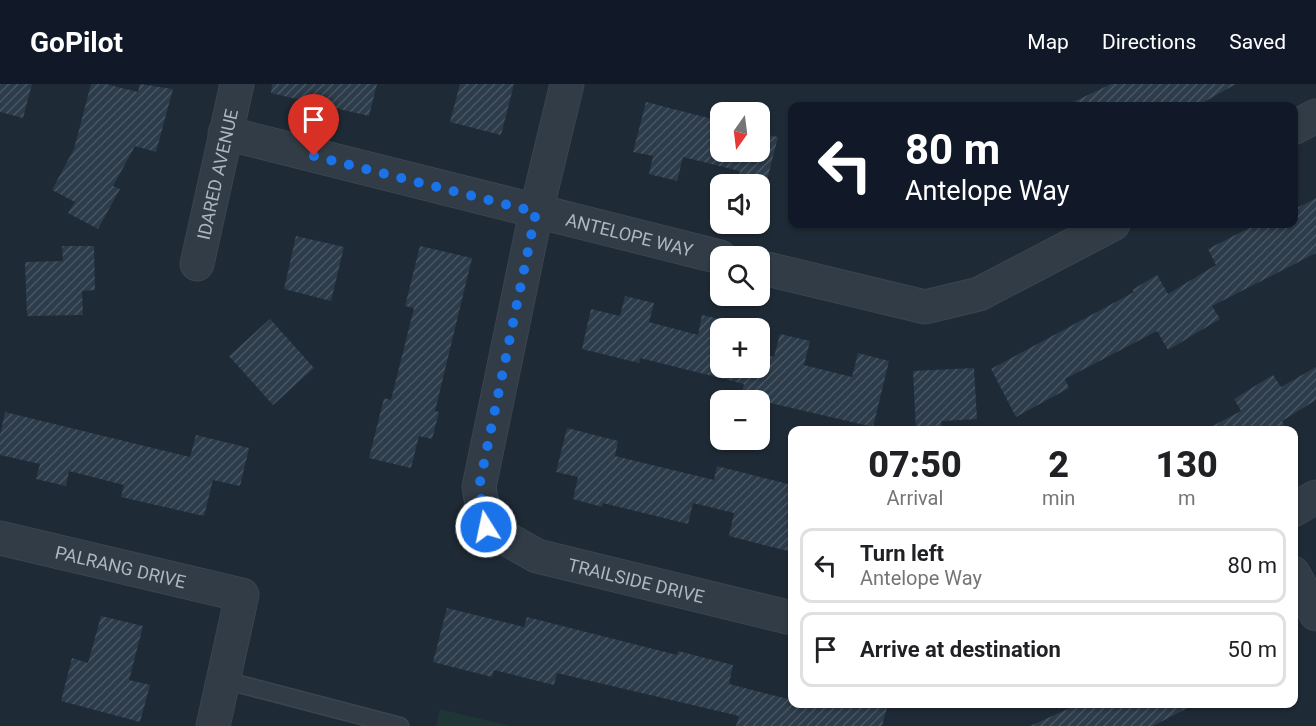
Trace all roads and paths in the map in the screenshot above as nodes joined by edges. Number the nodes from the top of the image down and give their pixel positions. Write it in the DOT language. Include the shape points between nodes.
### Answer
graph roads {
  1 [pos="237,84"];
  2 [pos="567,84"];
  3 [pos="1316,116"];
  4 [pos="1298,125"];
  5 [pos="225,133"];
  6 [pos="536,212"];
  7 [pos="1105,228"];
  8 [pos="710,255"];
  9 [pos="197,264"];
  10 [pos="770,270"];
  11 [pos="1316,497"];
  12 [pos="1298,507"];
  13 [pos="0,538"];
  14 [pos="1298,582"];
  15 [pos="1316,614"];
  16 [pos="788,617"];
  17 [pos="224,680"];
  18 [pos="213,726"];
  19 [pos="400,726"];
  1 -- 5 [label="street, IDARED AVENUE"];
  2 -- 6 [label="street"];
  3 -- 4 [label="street"];
  5 -- 6 [label="street, ANTELOPE WAY"];
  5 -- 9 [label="street, IDARED AVENUE"];
  6 -- 8 [label="street, ANTELOPE WAY"];
  6 -- 16 [label="street, TRAILSIDE DRIVE" via="479,487 486,527 537,556"];
  7 -- 10 [label="street" via="979,294 925,307"];
  11 -- 12 [label="street"];
  13 -- 17 [label="street, PALRANG DRIVE" via="242,595"];
  14 -- 15 [label="street"];
  17 -- 18 [label="street"];
  17 -- 19 [label="lane"];
}
